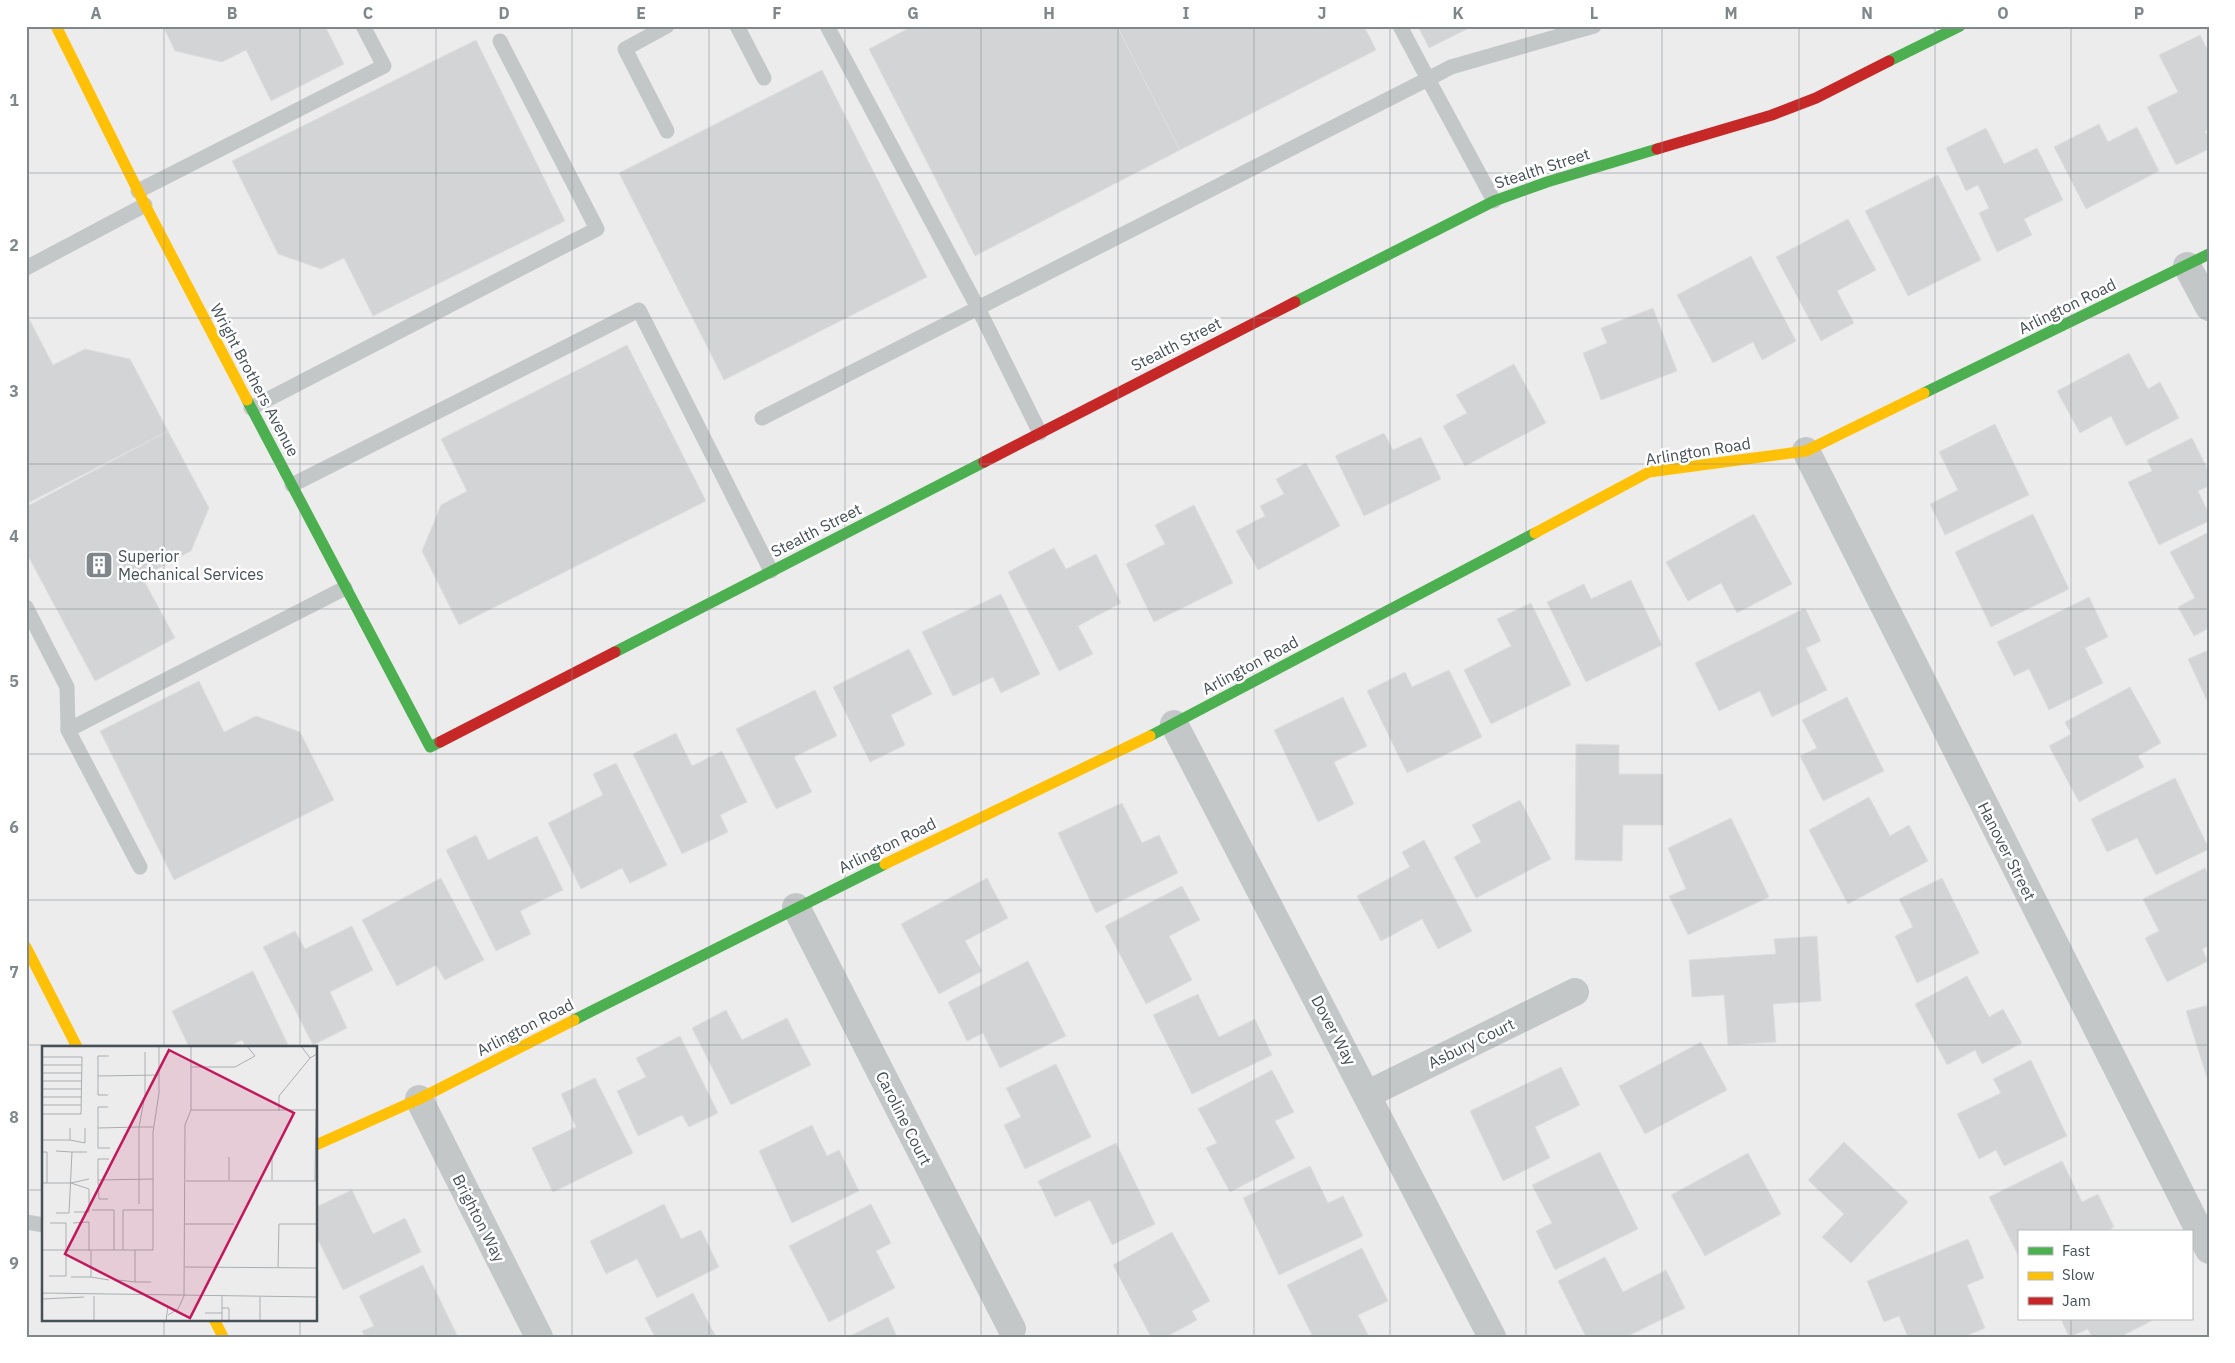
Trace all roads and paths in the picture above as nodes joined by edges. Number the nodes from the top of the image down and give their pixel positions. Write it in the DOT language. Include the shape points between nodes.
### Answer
graph roads {
  1 [pos="56,26"];
  2 [pos="363,26"];
  3 [pos="667,26"];
  4 [pos="737,26"];
  5 [pos="827,26"];
  6 [pos="1400,26"];
  7 [pos="1594,26"];
  8 [pos="1960,26"];
  9 [pos="500,41"];
  10 [pos="764,78"];
  11 [pos="1428,79"];
  12 [pos="667,131"];
  13 [pos="138,191"];
  14 [pos="1494,201"];
  15 [pos="145,205"];
  16 [pos="2198,260"];
  17 [pos="26,268"];
  18 [pos="978,308"];
  19 [pos="2209,308"];
  20 [pos="251,408"];
  21 [pos="762,418"];
  22 [pos="1040,432"];
  23 [pos="1806,451"];
  24 [pos="292,485"];
  25 [pos="772,571"];
  26 [pos="346,588"];
  27 [pos="26,607"];
  28 [pos="1174,724"];
  29 [pos="68,730"];
  30 [pos="430,747"];
  31 [pos="140,867"];
  32 [pos="796,907"];
  33 [pos="26,946"];
  34 [pos="1575,992"];
  35 [pos="76,1046"];
  36 [pos="1368,1094"];
  37 [pos="419,1099"];
  38 [pos="318,1144"];
  39 [pos="2201,1216"];
  40 [pos="26,1222"];
  41 [pos="42,1225"];
  42 [pos="2209,1250"];
  43 [pos="214,1320"];
  44 [pos="1012,1329"];
  45 [pos="223,1337"];
  46 [pos="539,1337"];
  47 [pos="1492,1337"];
  1 -- 13 [label="street, Wright Brothers Avenue"];
  2 -- 13 [label="lane" via="384,66"];
  3 -- 12 [label="lane" via="625,48"];
  4 -- 10 [label="lane"];
  5 -- 18 [label="lane"];
  6 -- 11 [label="lane"];
  7 -- 11 [label="lane" via="1451,67"];
  8 -- 14 [label="street, Stealth Street" via="1824,94 1772,115"];
  9 -- 20 [label="lane" via="597,229"];
  11 -- 14 [label="lane"];
  11 -- 18 [label="lane"];
  13 -- 15 [label="street, Wright Brothers Avenue"];
  14 -- 22 [label="street, Stealth Street"];
  15 -- 17 [label="lane"];
  15 -- 20 [label="street, Wright Brothers Avenue"];
  16 -- 19 [label="street"];
  16 -- 23 [label="street, Arlington Road"];
  18 -- 21 [label="lane"];
  18 -- 22 [label="lane"];
  20 -- 24 [label="street, Wright Brothers Avenue"];
  22 -- 25 [label="street, Stealth Street"];
  23 -- 28 [label="street, Arlington Road" via="1649,472"];
  23 -- 39 [label="street, Hanover Street"];
  24 -- 25 [label="lane" via="639,310"];
  24 -- 26 [label="street, Wright Brothers Avenue"];
  25 -- 30 [label="street, Stealth Street"];
  26 -- 29 [label="lane"];
  26 -- 30 [label="street, Wright Brothers Avenue"];
  27 -- 29 [label="lane" via="67,687"];
  28 -- 32 [label="street, Arlington Road"];
  28 -- 36 [label="street, Dover Way"];
  29 -- 31 [label="lane"];
  32 -- 37 [label="street, Arlington Road"];
  32 -- 44 [label="street, Caroline Court"];
  33 -- 35 [label="street"];
  34 -- 36 [label="street, Asbury Court"];
  36 -- 47 [label="street, Dover Way"];
  37 -- 38 [label="street, Arlington Road"];
  37 -- 46 [label="street, Brighton Way"];
  39 -- 42 [label="street, Hanover Street"];
  40 -- 41 [label="lane"];
  43 -- 45 [label="street"];
}
